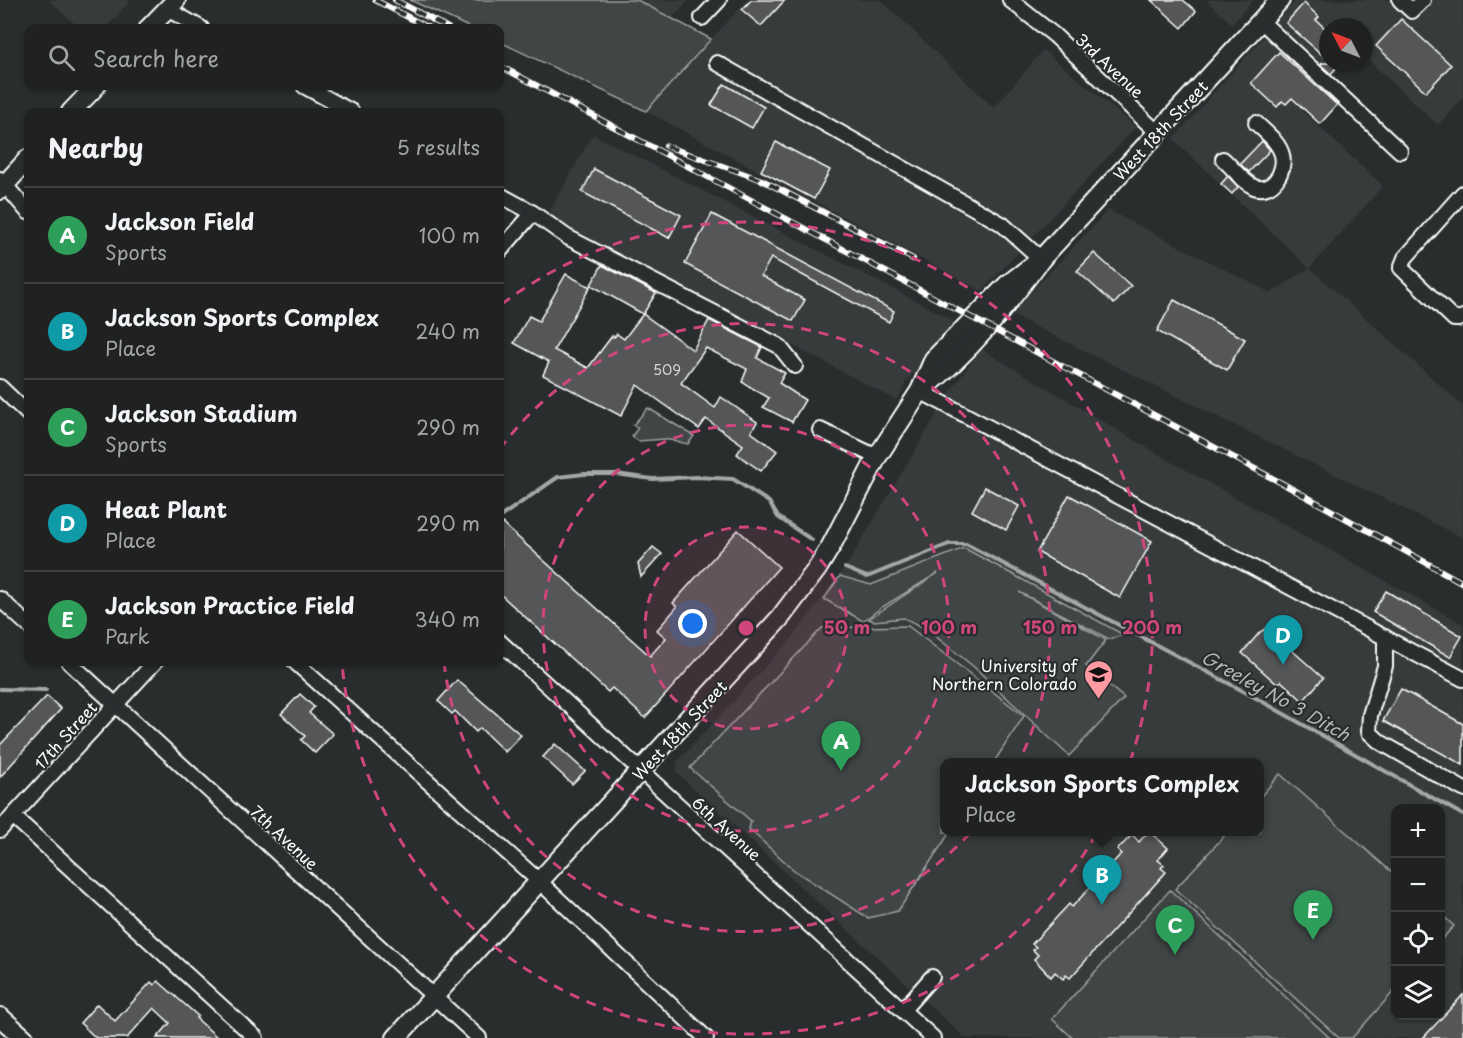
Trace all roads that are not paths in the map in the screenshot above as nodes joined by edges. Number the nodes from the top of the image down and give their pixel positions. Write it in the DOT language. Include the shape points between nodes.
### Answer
graph roads {
  1 [pos="719,0"];
  2 [pos="1010,0"];
  3 [pos="1280,0"];
  4 [pos="1400,0"];
  5 [pos="1423,0"];
  6 [pos="172,5"];
  7 [pos="702,18"];
  8 [pos="1261,21"];
  9 [pos="153,24"];
  10 [pos="196,24"];
  11 [pos="717,63"];
  12 [pos="92,90"];
  13 [pos="311,90"];
  14 [pos="75,108"];
  15 [pos="345,108"];
  16 [pos="1256,123"];
  17 [pos="1158,133"];
  18 [pos="1400,151"];
  19 [pos="1223,159"];
  20 [pos="24,163"];
  21 [pos="2,185"];
  22 [pos="1463,193"];
  23 [pos="504,197"];
  24 [pos="24,208"];
  25 [pos="533,213"];
  26 [pos="504,246"];
  27 [pos="1041,259"];
  28 [pos="1463,317"];
  29 [pos="795,366"];
  30 [pos="0,387"];
  31 [pos="920,391"];
  32 [pos="24,410"];
  33 [pos="820,430"];
  34 [pos="877,457"];
  35 [pos="0,598"];
  36 [pos="24,621"];
  37 [pos="1385,637"];
  38 [pos="504,646"];
  39 [pos="73,666"];
  40 [pos="151,666"];
  41 [pos="299,666"];
  42 [pos="1463,679"];
  43 [pos="115,704"];
  44 [pos="641,771"];
  45 [pos="1463,789"];
  46 [pos="6,820"];
  47 [pos="540,882"];
  48 [pos="932,977"];
  49 [pos="434,996"];
  50 [pos="903,1010"];
  51 [pos="0,1017"];
  52 [pos="24,1038"];
  53 [pos="256,1038"];
  54 [pos="396,1038"];
  55 [pos="479,1038"];
  56 [pos="706,1038"];
  57 [pos="933,1038"];
  1 -- 7 [label="street"];
  2 -- 17 [label="street, 3rd Avenue" via="1054,35"];
  3 -- 8 [label="main road, West 18th Street"];
  4 -- 5 [label="street" via="1412,11"];
  6 -- 9 [label="main road"];
  6 -- 10 [label="street"];
  8 -- 17 [label="main road, West 18th Street"];
  8 -- 18 [label="street"];
  11 -- 27 [label="street" via="1002,224"];
  12 -- 14 [label="main road"];
  13 -- 15 [label="street"];
  16 -- 19 [label="street" via="1282,155 1283,166 1275,182 1265,188 1255,187"];
  17 -- 27 [label="main road, West 18th Street"];
  20 -- 21 [label="main road"];
  21 -- 24 [label="street"];
  22 -- 28 [label="street" via="1405,258 1401,268 1454,319"];
  23 -- 25 [label="street"];
  25 -- 26 [label="street"];
  25 -- 29 [label="street" via="567,237 779,346"];
  27 -- 31 [label="main road, West 18th Street" via="1007,285 934,359"];
  30 -- 32 [label="street"];
  31 -- 34 [label="main road, West 18th Street"];
  31 -- 37 [label="street"];
  33 -- 34 [label="street"];
  34 -- 44 [label="main road, West 18th Street" via="818,569 780,618"];
  35 -- 36 [label="street"];
  37 -- 42 [label="street"];
  37 -- 45 [label="street" via="1385,666 1369,732"];
  38 -- 44 [label="street, 6th Avenue"];
  39 -- 43 [label="street, 7th Avenue"];
  40 -- 43 [label="street, 17th Street"];
  41 -- 47 [label="street"];
  43 -- 46 [label="street, 17th Street"];
  43 -- 49 [label="street, 7th Avenue"];
  44 -- 47 [label="main road, West 18th Street"];
  44 -- 50 [label="street, 6th Avenue"];
  46 -- 53 [label="street"];
  47 -- 49 [label="main road, West 18th Street"];
  47 -- 56 [label="street"];
  48 -- 50 [label="street"];
  49 -- 54 [label="main road, West 18th Street"];
  49 -- 55 [label="street, 7th Avenue"];
  50 -- 57 [label="street, 6th Avenue"];
  51 -- 52 [label="main road"];
}
